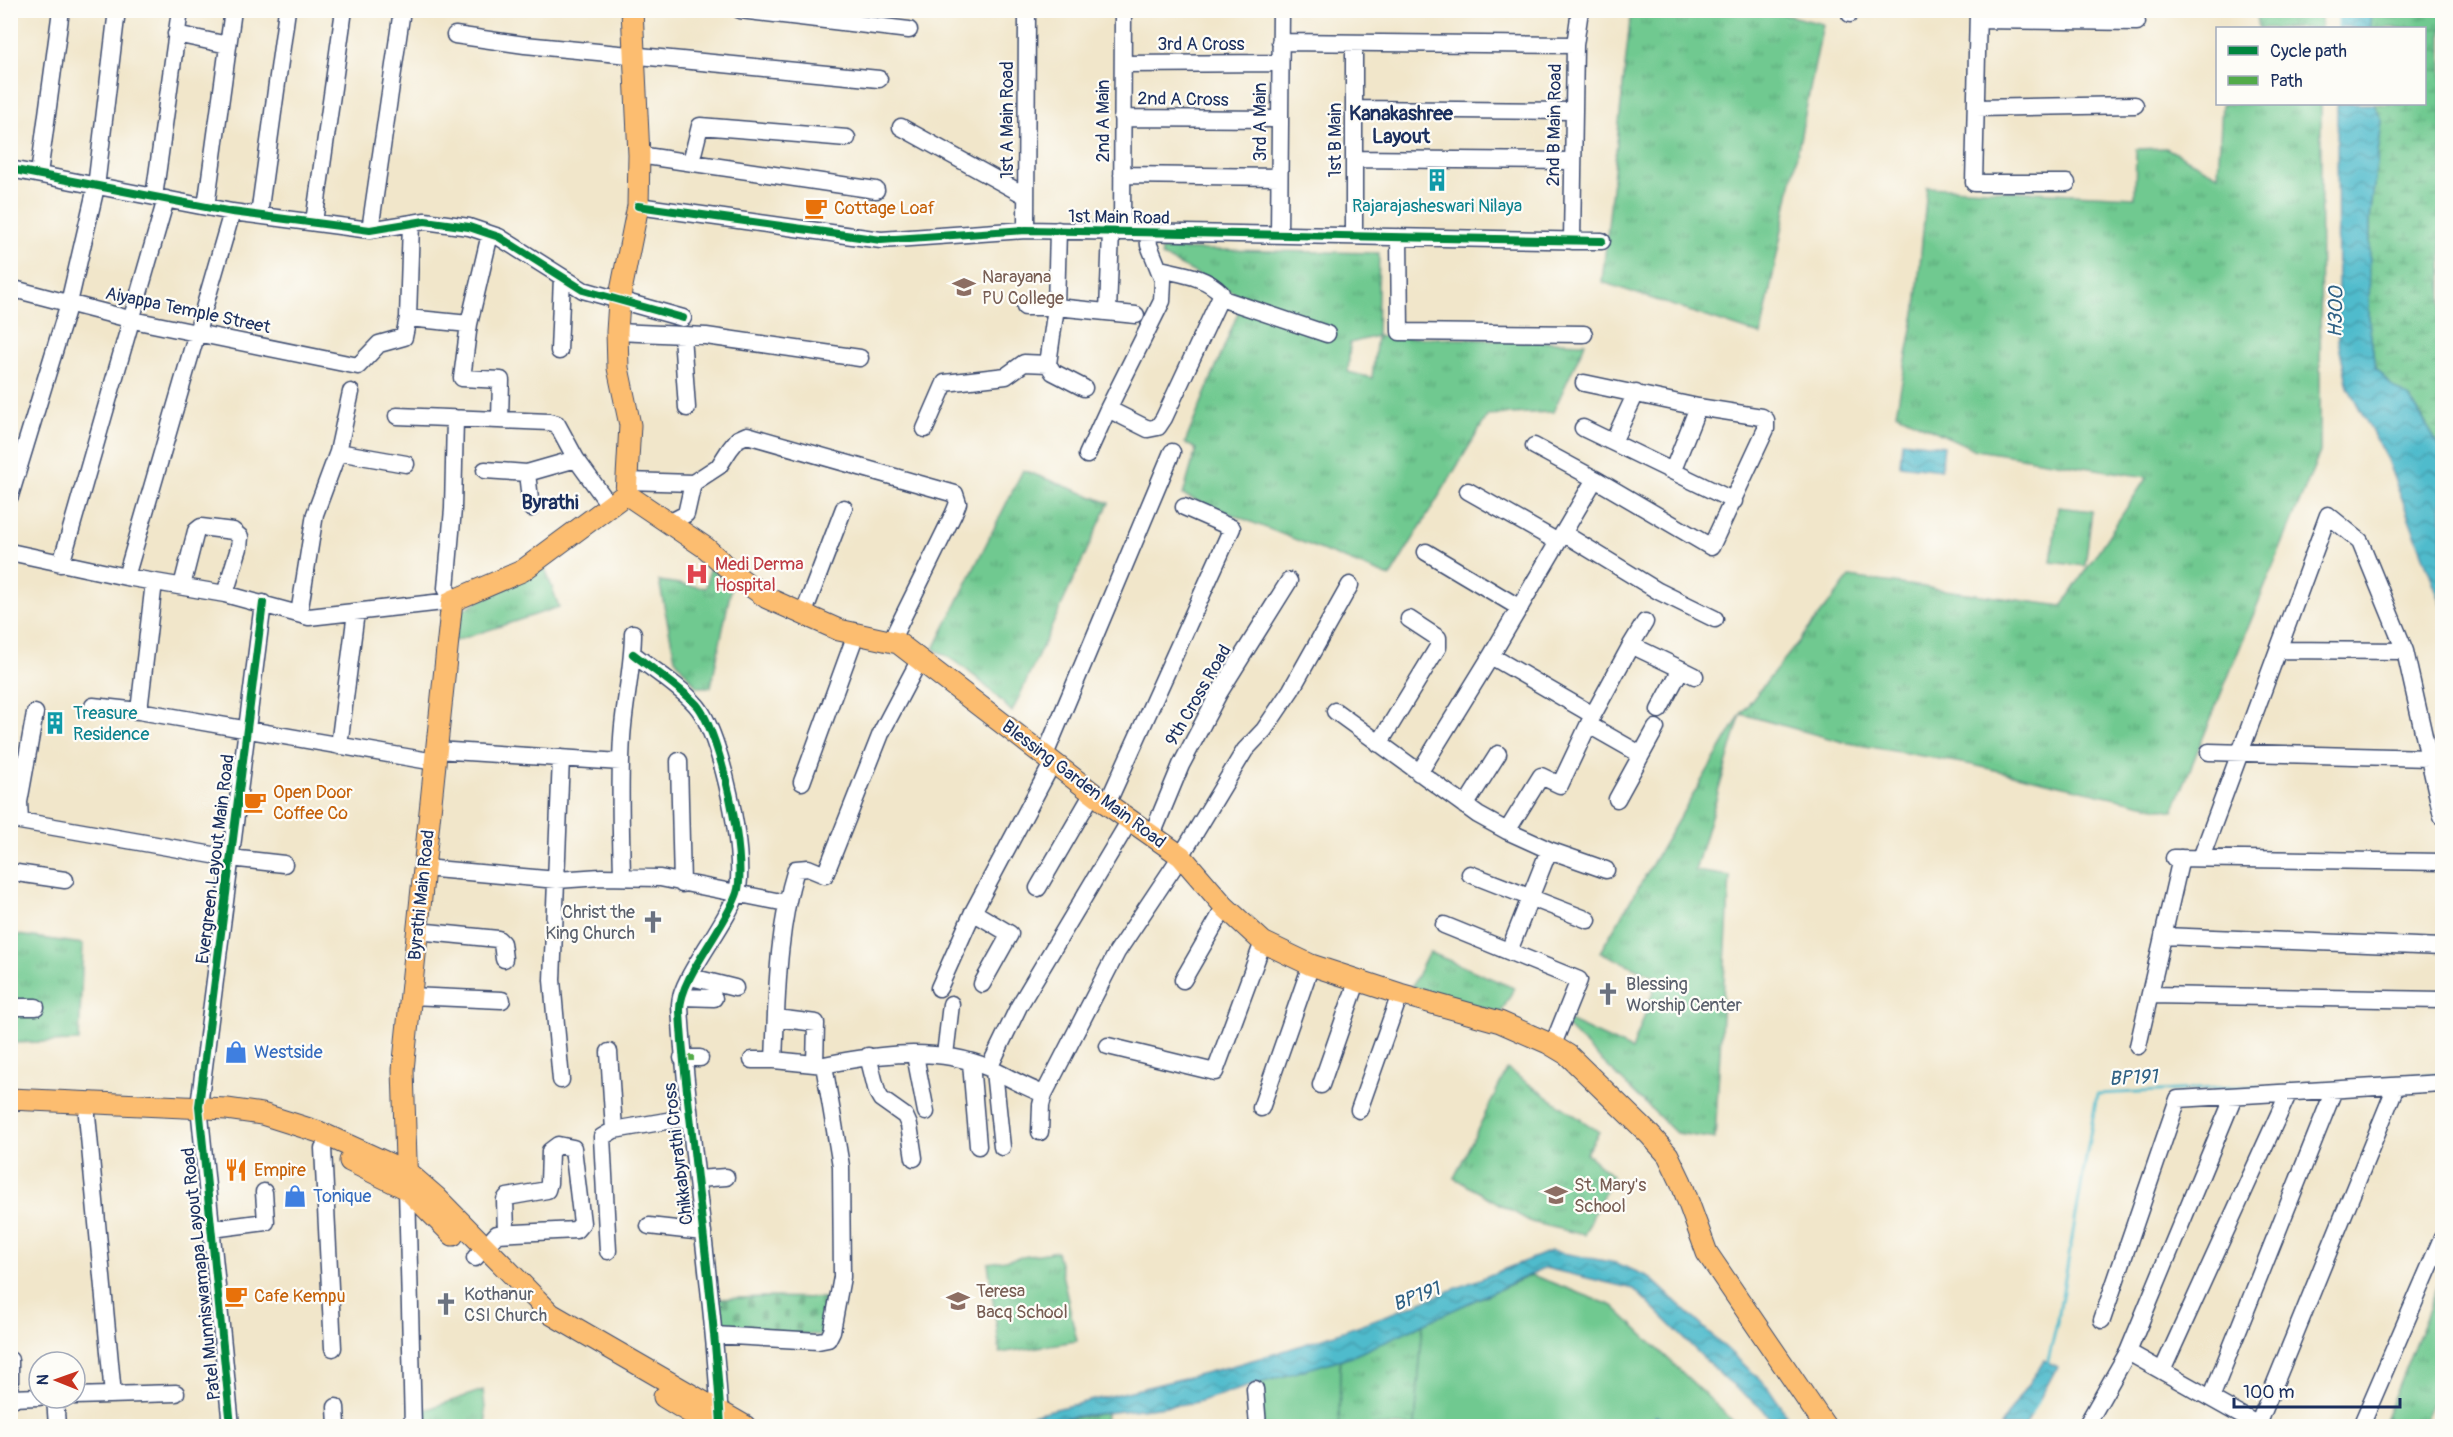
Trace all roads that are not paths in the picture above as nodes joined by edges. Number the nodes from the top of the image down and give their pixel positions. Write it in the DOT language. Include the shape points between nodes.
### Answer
graph roads {
  1 [pos="61,10"];
  2 [pos="117,10"];
  3 [pos="180,10"];
  4 [pos="233,10"];
  5 [pos="287,10"];
  6 [pos="344,10"];
  7 [pos="402,10"];
  8 [pos="627,10"];
  9 [pos="740,10"];
  10 [pos="1028,10"];
  11 [pos="1123,10"];
  12 [pos="1281,10"];
  13 [pos="1580,10"];
  14 [pos="632,11"];
  15 [pos="808,14"];
  16 [pos="1978,15"];
  17 [pos="2137,22"];
  18 [pos="909,30"];
  19 [pos="176,34"];
  20 [pos="455,35"];
  21 [pos="1280,42"];
  22 [pos="1354,43"];
  23 [pos="228,45"];
  24 [pos="1575,45"];
  25 [pos="635,56"];
  26 [pos="1280,63"];
  27 [pos="1123,64"];
  28 [pos="879,79"];
  29 [pos="2135,105"];
  30 [pos="1976,108"];
  31 [pos="1354,109"];
  32 [pos="1574,111"];
  33 [pos="1122,118"];
  34 [pos="1280,119"];
  35 [pos="901,127"];
  36 [pos="847,138"];
  37 [pos="639,155"];
  38 [pos="1355,159"];
  39 [pos="1573,161"];
  40 [pos="691,162"];
  41 [pos="10,169"];
  42 [pos="39,174"];
  43 [pos="1122,175"];
  44 [pos="1279,177"];
  45 [pos="2067,183"];
  46 [pos="96,187"];
  47 [pos="876,190"];
  48 [pos="1026,196"];
  49 [pos="160,198"];
  50 [pos="638,206"];
  51 [pos="206,207"];
  52 [pos="232,212"];
  53 [pos="260,215"];
  54 [pos="314,222"];
  55 [pos="411,223"];
  56 [pos="370,230"];
  57 [pos="1026,230"];
  58 [pos="1058,230"];
  59 [pos="1116,231"];
  60 [pos="1148,232"];
  61 [pos="490,234"];
  62 [pos="1279,235"];
  63 [pos="1354,236"];
  64 [pos="1399,237"];
  65 [pos="1572,241"];
  66 [pos="1602,241"];
  67 [pos="1160,269"];
  68 [pos="562,277"];
  69 [pos="10,288"];
  70 [pos="1220,298"];
  71 [pos="619,301"];
  72 [pos="69,303"];
  73 [pos="1025,307"];
  74 [pos="1056,307"];
  75 [pos="1108,312"];
  76 [pos="1136,315"];
  77 [pos="408,318"];
  78 [pos="133,320"];
  79 [pos="469,324"];
  80 [pos="683,327"];
  81 [pos="197,332"];
  82 [pos="617,332"];
  83 [pos="1327,334"];
  84 [pos="1584,334"];
  85 [pos="559,351"];
  86 [pos="860,358"];
  87 [pos="1048,364"];
  88 [pos="1584,383"];
  89 [pos="1084,388"];
  90 [pos="351,392"];
  91 [pos="1636,393"];
  92 [pos="1698,407"];
  93 [pos="687,408"];
  94 [pos="1108,410"];
  95 [pos="397,416"];
  96 [pos="455,418"];
  97 [pos="500,420"];
  98 [pos="1583,428"];
  99 [pos="925,429"];
  100 [pos="1613,442"];
  101 [pos="1534,446"];
  102 [pos="338,452"];
  103 [pos="1172,452"];
  104 [pos="1087,455"];
  105 [pos="576,459"];
  106 [pos="406,464"];
  107 [pos="485,470"];
  108 [pos="1673,470"];
  109 [pos="527,473"];
  110 [pos="1595,479"];
  111 [pos="693,483"];
  112 [pos="1468,491"];
  113 [pos="621,494"];
  114 [pos="10,496"];
  115 [pos="1734,501"];
  116 [pos="844,507"];
  117 [pos="1184,507"];
  118 [pos="531,508"];
  119 [pos="669,524"];
  120 [pos="1560,538"];
  121 [pos="10,552"];
  122 [pos="1426,552"];
  123 [pos="61,564"];
  124 [pos="126,577"];
  125 [pos="1289,580"];
  126 [pos="154,582"];
  127 [pos="1350,585"];
  128 [pos="182,586"];
  129 [pos="225,594"];
  130 [pos="452,602"];
  131 [pos="263,603"];
  132 [pos="1520,608"];
  133 [pos="356,612"];
  134 [pos="300,614"];
  135 [pos="803,615"];
  136 [pos="1409,619"];
  137 [pos="1715,619"];
  138 [pos="1645,622"];
  139 [pos="633,633"];
  140 [pos="856,634"];
  141 [pos="891,641"];
  142 [pos="1631,645"];
  143 [pos="2278,650"];
  144 [pos="2405,651"];
  145 [pos="633,654"];
  146 [pos="1491,656"];
  147 [pos="920,659"];
  148 [pos="93,706"];
  149 [pos="1659,710"];
  150 [pos="139,711"];
  151 [pos="1335,711"];
  152 [pos="36,713"];
  153 [pos="1591,720"];
  154 [pos="1656,728"];
  155 [pos="247,730"];
  156 [pos="1379,744"];
  157 [pos="339,746"];
  158 [pos="2209,752"];
  159 [pos="2240,753"];
  160 [pos="1498,754"];
  161 [pos="1640,754"];
  162 [pos="435,756"];
  163 [pos="561,758"];
  164 [pos="2429,758"];
  165 [pos="1049,759"];
  166 [pos="679,761"];
  167 [pos="621,762"];
  168 [pos="1419,773"];
  169 [pos="802,782"];
  170 [pos="1100,799"];
  171 [pos="1617,799"];
  172 [pos="15,801"];
  173 [pos="1465,806"];
  174 [pos="2442,816"];
  175 [pos="1130,820"];
  176 [pos="1507,831"];
  177 [pos="1152,836"];
  178 [pos="1549,850"];
  179 [pos="1181,856"];
  180 [pos="230,858"];
  181 [pos="2201,858"];
  182 [pos="2442,862"];
  183 [pos="284,864"];
  184 [pos="424,868"];
  185 [pos="1606,870"];
  186 [pos="10,872"];
  187 [pos="1470,874"];
  188 [pos="622,876"];
  189 [pos="65,880"];
  190 [pos="557,880"];
  191 [pos="682,884"];
  192 [pos="1038,888"];
  193 [pos="737,892"];
  194 [pos="1531,898"];
  195 [pos="786,903"];
  196 [pos="1225,908"];
  197 [pos="973,912"];
  198 [pos="1588,920"];
  199 [pos="1444,925"];
  200 [pos="417,931"];
  201 [pos="2163,936"];
  202 [pos="1263,942"];
  203 [pos="2442,947"];
  204 [pos="1509,951"];
  205 [pos="504,959"];
  206 [pos="1311,965"];
  207 [pos="691,977"];
  208 [pos="1358,979"];
  209 [pos="1183,980"];
  210 [pos="982,984"];
  211 [pos="735,988"];
  212 [pos="939,988"];
  213 [pos="1400,994"];
  214 [pos="2150,995"];
  215 [pos="410,996"];
  216 [pos="681,997"];
  217 [pos="714,998"];
  218 [pos="502,1000"];
  219 [pos="2442,1000"];
  220 [pos="951,1004"];
  221 [pos="36,1006"];
  222 [pos="10,1007"];
  223 [pos="776,1018"];
  224 [pos="1108,1046"];
  225 [pos="2138,1046"];
  226 [pos="1552,1047"];
  227 [pos="609,1052"];
  228 [pos="915,1055"];
  229 [pos="945,1055"];
  230 [pos="868,1056"];
  231 [pos="682,1058"];
  232 [pos="700,1058"];
  233 [pos="752,1060"];
  234 [pos="774,1060"];
  235 [pos="971,1063"];
  236 [pos="820,1065"];
  237 [pos="992,1070"];
  238 [pos="561,1080"];
  239 [pos="2442,1083"];
  240 [pos="1321,1085"];
  241 [pos="2396,1086"];
  242 [pos="2334,1090"];
  243 [pos="2289,1092"];
  244 [pos="1044,1094"];
  245 [pos="2234,1096"];
  246 [pos="10,1099"];
  247 [pos="1261,1108"];
  248 [pos="1359,1110"];
  249 [pos="10,1111"];
  250 [pos="199,1112"];
  251 [pos="926,1112"];
  252 [pos="87,1115"];
  253 [pos="690,1117"];
  254 [pos="614,1130"];
  255 [pos="1040,1132"];
  256 [pos="978,1146"];
  257 [pos="1002,1147"];
  258 [pos="323,1148"];
  259 [pos="914,1158"];
  260 [pos="726,1178"];
  261 [pos="697,1179"];
  262 [pos="407,1181"];
  263 [pos="264,1192"];
  264 [pos="650,1226"];
  265 [pos="212,1229"];
  266 [pos="703,1232"];
  267 [pos="506,1233"];
  268 [pos="2442,1238"];
  269 [pos="608,1251"];
  270 [pos="480,1252"];
  271 [pos="2102,1320"];
  272 [pos="714,1335"];
  273 [pos="333,1348"];
  274 [pos="2128,1352"];
  275 [pos="10,1360"];
  276 [pos="2162,1371"];
  277 [pos="1255,1389"];
  278 [pos="176,1393"];
  279 [pos="113,1395"];
  280 [pos="87,1396"];
  281 [pos="27,1397"];
  282 [pos="11,1398"];
  283 [pos="2211,1398"];
  284 [pos="336,1407"];
  285 [pos="56,1410"];
  286 [pos="718,1422"];
  287 [pos="57,1426"];
  288 [pos="231,1426"];
  289 [pos="337,1426"];
  290 [pos="413,1426"];
  291 [pos="745,1426"];
  292 [pos="1258,1426"];
  293 [pos="1809,1426"];
  294 [pos="1825,1426"];
  295 [pos="2086,1426"];
  296 [pos="2259,1426"];
  297 [pos="2361,1426"];
  1 -- 42 [label="street"];
  2 -- 46 [label="street"];
  3 -- 19 [label="street"];
  4 -- 23 [label="street"];
  5 -- 53 [label="street"];
  6 -- 54 [label="street"];
  7 -- 56 [label="street"];
  8 -- 14 [label="street"];
  9 -- 15 [label="street"];
  10 -- 48 [label="street, 1st A Main Road"];
  11 -- 27 [label="street, 2nd A Main"];
  12 -- 21 [label="street, 3rd A Main"];
  13 -- 24 [label="street, 2nd B Main Road"];
  14 -- 25 [label="main road"];
  15 -- 18 [label="street"];
  16 -- 17 [label="street"];
  16 -- 30 [label="street"];
  19 -- 23 [label="street"];
  19 -- 49 [label="street"];
  20 -- 25 [label="street"];
  21 -- 22 [label="street"];
  21 -- 26 [label="street, 3rd A Main"];
  22 -- 24 [label="street"];
  22 -- 31 [label="street, 1st B Main"];
  23 -- 51 [label="street"];
  24 -- 32 [label="street, 2nd B Main Road"];
  25 -- 28 [label="street"];
  25 -- 37 [label="main road"];
  26 -- 27 [label="street, 3rd A Cross"];
  26 -- 34 [label="street, 3rd A Main"];
  27 -- 33 [label="street, 2nd A Main"];
  29 -- 30 [label="street"];
  30 -- 45 [label="street" via="1974,183"];
  31 -- 32 [label="street"];
  31 -- 38 [label="street, 1st B Main"];
  32 -- 39 [label="street, 2nd B Main Road"];
  33 -- 34 [label="street, 2nd A Cross"];
  33 -- 43 [label="street, 2nd A Main"];
  34 -- 44 [label="street, 3rd A Main"];
  35 -- 48 [label="street"];
  36 -- 40 [label="street" via="700,126"];
  37 -- 40 [label="street"];
  37 -- 50 [label="main road"];
  38 -- 39 [label="street"];
  38 -- 63 [label="street, 1st B Main"];
  39 -- 65 [label="street, 2nd B Main Road"];
  40 -- 47 [label="street"];
  41 -- 42 [label="street"];
  42 -- 46 [label="street"];
  43 -- 44 [label="street"];
  43 -- 59 [label="street, 2nd A Main"];
  44 -- 62 [label="street, 3rd A Main"];
  46 -- 49 [label="street"];
  46 -- 72 [label="street"];
  48 -- 57 [label="street, 1st A Main Road"];
  49 -- 51 [label="street"];
  49 -- 78 [label="street"];
  50 -- 57 [label="street, 1st Main Road" via="881,240"];
  50 -- 71 [label="main road"];
  51 -- 52 [label="street"];
  52 -- 53 [label="street"];
  52 -- 81 [label="street"];
  53 -- 54 [label="street"];
  54 -- 56 [label="street"];
  55 -- 56 [label="street"];
  55 -- 61 [label="street" via="469,227"];
  55 -- 77 [label="street"];
  57 -- 58 [label="street, 1st Main Road"];
  58 -- 59 [label="street, 1st Main Road"];
  58 -- 74 [label="street"];
  59 -- 60 [label="street, 1st Main Road"];
  59 -- 75 [label="street, 2nd A Main"];
  60 -- 62 [label="street, 1st Main Road"];
  60 -- 67 [label="street" via="1149,245"];
  61 -- 68 [label="street"];
  61 -- 79 [label="street"];
  62 -- 63 [label="street, 1st Main Road"];
  63 -- 64 [label="street, 1st Main Road"];
  64 -- 65 [label="street, 1st Main Road"];
  64 -- 84 [label="street" via="1400,332"];
  65 -- 66 [label="street, 1st Main Road"];
  67 -- 70 [label="street" via="1203,280 1221,293"];
  67 -- 94 [label="street" via="1162,301"];
  68 -- 71 [label="street" via="583,290"];
  68 -- 85 [label="street"];
  69 -- 72 [label="street, Aiyappa Temple Street"];
  70 -- 83 [label="street"];
  70 -- 94 [label="street" via="1158,427 1146,429"];
  71 -- 80 [label="street"];
  71 -- 82 [label="main road"];
  72 -- 78 [label="street, Aiyappa Temple Street"];
  72 -- 114 [label="street"];
  73 -- 74 [label="street"];
  74 -- 75 [label="street"];
  74 -- 87 [label="street"];
  75 -- 76 [label="street"];
  77 -- 79 [label="street"];
  77 -- 81 [label="street, Aiyappa Temple Street" via="404,337 379,344 358,366"];
  78 -- 81 [label="street, Aiyappa Temple Street"];
  78 -- 123 [label="street"];
  79 -- 97 [label="street" via="462,378 501,380"];
  80 -- 82 [label="street"];
  80 -- 86 [label="street" via="706,336"];
  80 -- 93 [label="street"];
  81 -- 124 [label="street"];
  82 -- 113 [label="main road" via="618,368 630,425"];
  87 -- 89 [label="street" via="1053,372"];
  87 -- 99 [label="street" via="1024,363 1006,376 945,383"];
  88 -- 91 [label="street"];
  90 -- 102 [label="street"];
  91 -- 92 [label="street"];
  91 -- 100 [label="street"];
  92 -- 108 [label="street"];
  92 -- 115 [label="street" via="1766,420 1766,429"];
  94 -- 104 [label="street"];
  95 -- 96 [label="street"];
  96 -- 97 [label="street"];
  96 -- 130 [label="street" via="446,588"];
  97 -- 105 [label="street" via="557,424"];
  98 -- 100 [label="street"];
  100 -- 108 [label="street"];
  101 -- 110 [label="street"];
  102 -- 106 [label="street"];
  102 -- 134 [label="street" via="315,514"];
  103 -- 165 [label="street"];
  105 -- 109 [label="street"];
  105 -- 113 [label="street"];
  107 -- 109 [label="street"];
  108 -- 115 [label="street"];
  109 -- 118 [label="street"];
  110 -- 115 [label="street" via="1711,547"];
  110 -- 120 [label="street"];
  111 -- 113 [label="street"];
  111 -- 119 [label="street" via="686,514"];
  111 -- 141 [label="street" via="719,466 738,439 747,435 955,494 958,503 954,513"];
  112 -- 120 [label="street"];
  113 -- 119 [label="main road, Blessing Garden Main Road"];
  113 -- 130 [label="main road" via="522,571"];
  116 -- 135 [label="street"];
  117 -- 170 [label="street" via="1232,528"];
  119 -- 135 [label="main road, Blessing Garden Main Road" via="706,548 767,598"];
  120 -- 132 [label="street"];
  120 -- 137 [label="street"];
  121 -- 123 [label="street"];
  122 -- 132 [label="street"];
  123 -- 124 [label="street"];
  124 -- 126 [label="street"];
  125 -- 177 [label="street, 9th Cross Road" via="1219,693 1181,765"];
  126 -- 128 [label="street"];
  126 -- 150 [label="street"];
  127 -- 179 [label="street" via="1291,690 1245,750"];
  128 -- 129 [label="street"];
  128 -- 129 [label="street" via="196,531 201,527 233,531 240,537 239,548"];
  129 -- 131 [label="street"];
  130 -- 133 [label="street"];
  130 -- 162 [label="main road, Byrathi Main Road"];
  131 -- 134 [label="street"];
  131 -- 155 [label="street, Evergreen Layout Main Road"];
  132 -- 146 [label="street"];
  133 -- 134 [label="street" via="309,617"];
  133 -- 157 [label="street"];
  135 -- 140 [label="main road, Blessing Garden Main Road"];
  136 -- 156 [label="street" via="1438,638 1438,647"];
  138 -- 142 [label="street"];
  139 -- 145 [label="street"];
  140 -- 141 [label="main road, Blessing Garden Main Road"];
  140 -- 169 [label="street"];
  141 -- 147 [label="main road, Blessing Garden Main Road"];
  142 -- 149 [label="street" via="1688,673"];
  142 -- 153 [label="street"];
  143 -- 144 [label="street"];
  143 -- 144 [label="street" via="2328,514 2360,541"];
  143 -- 159 [label="street"];
  144 -- 164 [label="street"];
  145 -- 167 [label="street"];
  145 -- 193 [label="street" via="696,705 710,726 735,825"];
  146 -- 153 [label="street"];
  146 -- 168 [label="street"];
  147 -- 165 [label="main road, Blessing Garden Main Road"];
  147 -- 195 [label="street" via="882,731 825,875 808,868 796,869"];
  148 -- 150 [label="street"];
  150 -- 155 [label="street"];
  151 -- 156 [label="street"];
  152 -- 172 [label="street"];
  153 -- 161 [label="street"];
  153 -- 176 [label="street" via="1560,785 1541,776"];
  154 -- 161 [label="street"];
  155 -- 157 [label="street"];
  155 -- 180 [label="street, Evergreen Layout Main Road"];
  156 -- 168 [label="street"];
  157 -- 162 [label="street"];
  158 -- 159 [label="street"];
  159 -- 164 [label="street"];
  159 -- 181 [label="street"];
  160 -- 173 [label="street"];
  161 -- 171 [label="street"];
  162 -- 163 [label="street"];
  162 -- 184 [label="main road, Byrathi Main Road"];
  163 -- 167 [label="street"];
  163 -- 190 [label="street"];
  164 -- 174 [label="street"];
  165 -- 170 [label="main road, Blessing Garden Main Road"];
  165 -- 197 [label="street"];
  166 -- 191 [label="street"];
  167 -- 188 [label="street"];
  168 -- 173 [label="street"];
  170 -- 175 [label="main road, Blessing Garden Main Road"];
  170 -- 192 [label="street"];
  172 -- 180 [label="street" via="20,821"];
  173 -- 176 [label="street"];
  175 -- 177 [label="main road, Blessing Garden Main Road"];
  175 -- 237 [label="street" via="1019,1006"];
  176 -- 178 [label="street"];
  177 -- 179 [label="main road, Blessing Garden Main Road"];
  178 -- 185 [label="street"];
  178 -- 194 [label="street"];
  179 -- 196 [label="main road, Blessing Garden Main Road"];
  179 -- 244 [label="street" via="1117,952"];
  180 -- 183 [label="street"];
  180 -- 250 [label="street, Evergreen Layout Main Road"];
  181 -- 182 [label="street"];
  181 -- 201 [label="street" via="2178,858"];
  184 -- 190 [label="street"];
  184 -- 200 [label="main road, Byrathi Main Road"];
  186 -- 189 [label="street"];
  187 -- 194 [label="street"];
  188 -- 190 [label="street"];
  188 -- 191 [label="street" via="660,878"];
  190 -- 238 [label="street" via="552,980"];
  191 -- 193 [label="street"];
  193 -- 195 [label="street"];
  193 -- 207 [label="street, Chikkabyrathi Cross"];
  194 -- 198 [label="street"];
  194 -- 204 [label="street"];
  195 -- 223 [label="street"];
  196 -- 202 [label="main road, Blessing Garden Main Road"];
  196 -- 209 [label="street"];
  197 -- 210 [label="street" via="1010,934"];
  197 -- 212 [label="street"];
  199 -- 204 [label="street"];
  200 -- 205 [label="street" via="498,939"];
  200 -- 215 [label="main road, Byrathi Main Road"];
  201 -- 203 [label="street"];
  201 -- 214 [label="street"];
  202 -- 206 [label="main road, Blessing Garden Main Road"];
  202 -- 224 [label="street" via="1215,1072"];
  204 -- 226 [label="street" via="1579,980"];
  206 -- 208 [label="main road, Blessing Garden Main Road"];
  206 -- 247 [label="street"];
  207 -- 211 [label="street"];
  207 -- 216 [label="street, Chikkabyrathi Cross"];
  208 -- 213 [label="main road, Blessing Garden Main Road"];
  208 -- 240 [label="street"];
  213 -- 226 [label="main road, Blessing Garden Main Road" via="1500,1022"];
  213 -- 248 [label="street"];
  214 -- 219 [label="street"];
  214 -- 225 [label="street"];
  215 -- 218 [label="street"];
  215 -- 262 [label="main road, Byrathi Main Road" via="404,1070"];
  216 -- 217 [label="street"];
  216 -- 231 [label="street, Chikkabyrathi Cross"];
  220 -- 229 [label="street"];
  221 -- 222 [label="street"];
  223 -- 234 [label="street"];
  223 -- 236 [label="street" via="815,1021"];
  226 -- 293 [label="main road" via="1555,1061 1657,1163 1696,1259"];
  226 -- 294 [label="main road, Blessing Garden Main Road" via="1568,1055 1668,1155 1707,1253"];
  227 -- 254 [label="street"];
  228 -- 229 [label="street"];
  228 -- 230 [label="street"];
  228 -- 251 [label="street"];
  229 -- 235 [label="street"];
  230 -- 236 [label="street"];
  230 -- 259 [label="street" via="881,1099 905,1116"];
  231 -- 232 [label="street"];
  231 -- 253 [label="street, Chikkabyrathi Cross"];
  233 -- 234 [label="street"];
  234 -- 236 [label="street"];
  235 -- 237 [label="street"];
  235 -- 256 [label="street"];
  236 -- 272 [label="street" via="841,1166 842,1277 832,1331 828,1339 818,1341"];
  237 -- 244 [label="street"];
  237 -- 257 [label="street"];
  239 -- 241 [label="street"];
  241 -- 242 [label="street"];
  241 -- 296 [label="street"];
  242 -- 243 [label="street"];
  242 -- 283 [label="street"];
  243 -- 245 [label="street"];
  243 -- 276 [label="street"];
  244 -- 255 [label="street"];
  245 -- 271 [label="street" via="2178,1099"];
  245 -- 274 [label="street"];
  246 -- 250 [label="main road"];
  249 -- 252 [label="main road"];
  250 -- 252 [label="main road"];
  250 -- 258 [label="main road"];
  250 -- 262 [label="main road" via="262,1114 311,1129"];
  250 -- 265 [label="street, Patel Munniswamapa Layout Road"];
  252 -- 279 [label="street"];
  253 -- 254 [label="street"];
  253 -- 261 [label="street, Chikkabyrathi Cross"];
  254 -- 269 [label="street" via="602,1137"];
  258 -- 262 [label="main road"];
  258 -- 273 [label="street"];
  260 -- 261 [label="street"];
  261 -- 266 [label="street, Chikkabyrathi Cross"];
  262 -- 270 [label="main road" via="436,1198"];
  262 -- 290 [label="street"];
  263 -- 265 [label="street" via="266,1222"];
  264 -- 266 [label="street"];
  265 -- 288 [label="street, Patel Munniswamapa Layout Road"];
  266 -- 272 [label="street, Chikkabyrathi Cross"];
  267 -- 267 [label="street" via="576,1230 580,1226 573,1148 558,1145 550,1151 547,1190 507,1197"];
  267 -- 270 [label="street" via="492,1237"];
  268 -- 297 [label="street"];
  270 -- 286 [label="main road" via="532,1314 560,1335"];
  272 -- 286 [label="street, Chikkabyrathi Cross"];
  274 -- 276 [label="street"];
  274 -- 295 [label="street"];
  275 -- 282 [label="street"];
  276 -- 283 [label="street"];
  277 -- 292 [label="street"];
  278 -- 279 [label="street"];
  279 -- 280 [label="street"];
  281 -- 282 [label="street"];
  283 -- 296 [label="street"];
  284 -- 289 [label="street"];
  285 -- 287 [label="street"];
  286 -- 291 [label="main road"];
}
